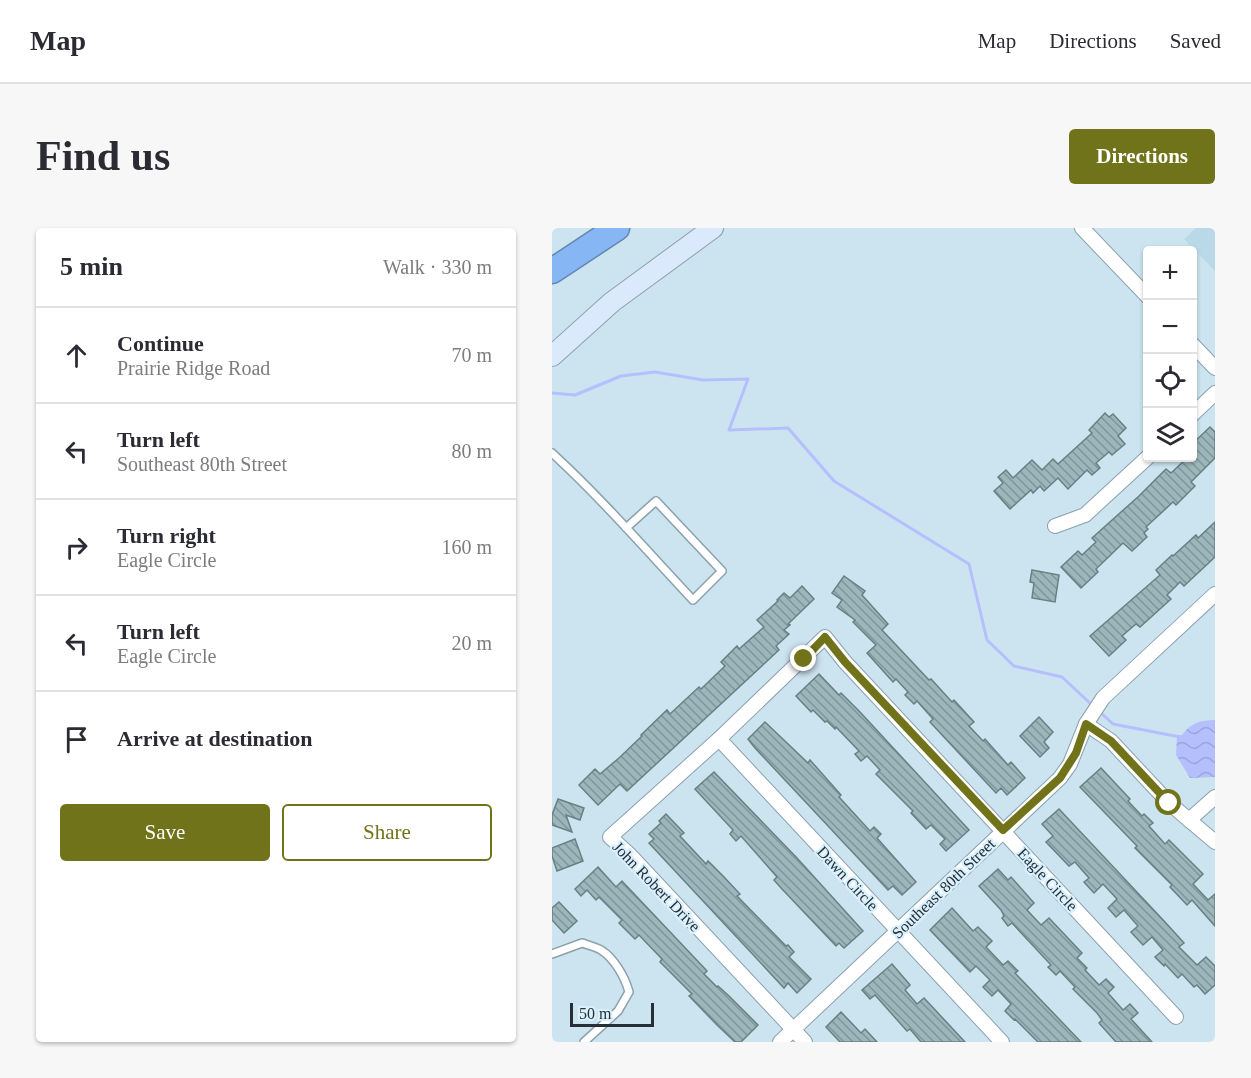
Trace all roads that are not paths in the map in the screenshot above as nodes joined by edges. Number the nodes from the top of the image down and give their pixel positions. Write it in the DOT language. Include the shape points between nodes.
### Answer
graph roads {
  1 [pos="617,228"];
  2 [pos="712,228"];
  3 [pos="1082,228"];
  4 [pos="552,271"];
  5 [pos="1143,292"];
  6 [pos="1197,349"];
  7 [pos="552,356"];
  8 [pos="1215,368"];
  9 [pos="1215,393"];
  10 [pos="1197,410"];
  11 [pos="552,453"];
  12 [pos="1143,462"];
  13 [pos="1055,526"];
  14 [pos="626,528"];
  15 [pos="1215,594"];
  16 [pos="1088,719"];
  17 [pos="718,739"];
  18 [pos="1215,797"];
  19 [pos="1188,820"];
  20 [pos="1003,830"];
  21 [pos="1215,842"];
  22 [pos="898,932"];
  23 [pos="552,954"];
  24 [pos="1176,1017"];
  25 [pos="793,1029"];
  26 [pos="584,1042"];
  27 [pos="780,1042"];
  28 [pos="805,1042"];
  29 [pos="1002,1042"];
  1 -- 4 [label="highway"];
  2 -- 7 [label="street" via="612,302"];
  3 -- 5 [label="street"];
  6 -- 8 [label="street"];
  9 -- 10 [label="street"];
  11 -- 14 [label="lane"];
  12 -- 13 [label="street" via="1085,515"];
  14 -- 14 [label="lane" via="693,600 722,571 657,501"];
  15 -- 16 [label="street, Southeast 80th Street" via="1102,698"];
  16 -- 19 [label="street"];
  16 -- 20 [label="street, Southeast 80th Street" via="1076,753 1060,778"];
  17 -- 20 [label="street, Eagle Circle" via="825,637"];
  17 -- 22 [label="street, Dawn Circle"];
  17 -- 25 [label="street, John Robert Drive" via="610,837"];
  18 -- 19 [label="street"];
  19 -- 21 [label="street"];
  20 -- 22 [label="street, Southeast 80th Street"];
  20 -- 24 [label="street, Eagle Circle"];
  22 -- 25 [label="street, Southeast 80th Street"];
  22 -- 29 [label="street, Dawn Circle"];
  23 -- 26 [label="lane" via="582,943 602,950 626,982 629,992 618,1011"];
  25 -- 27 [label="street, Southeast 80th Street"];
  25 -- 28 [label="street, John Robert Drive"];
}
